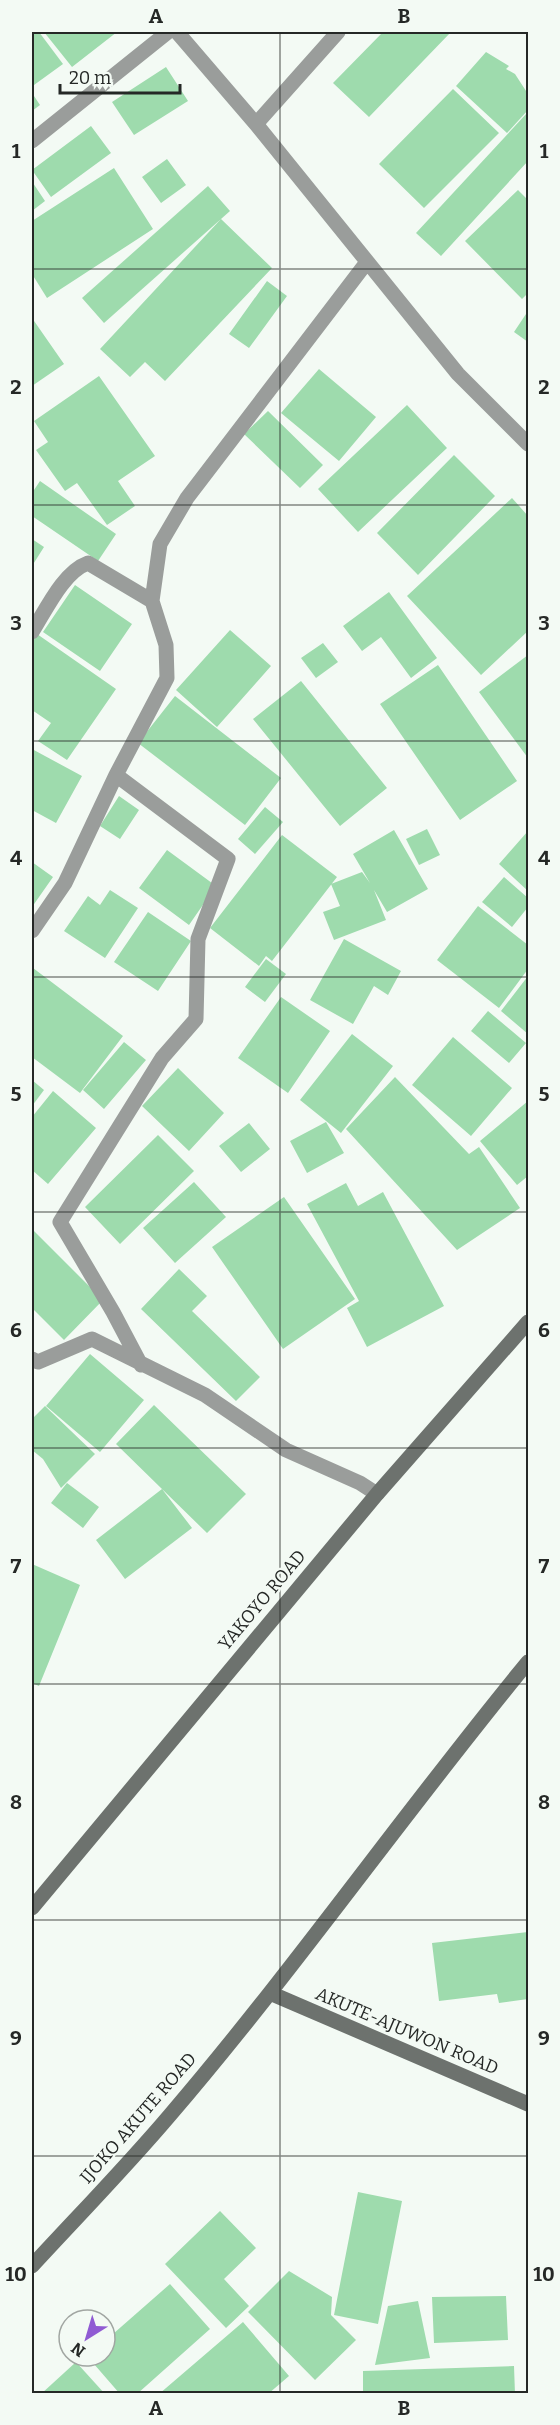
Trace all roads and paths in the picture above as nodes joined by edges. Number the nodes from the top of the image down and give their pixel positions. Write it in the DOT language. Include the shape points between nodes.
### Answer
graph roads {
  1 [pos="168,32"];
  2 [pos="177,32"];
  3 [pos="338,32"];
  4 [pos="256,124"];
  5 [pos="32,141"];
  6 [pos="367,262"];
  7 [pos="528,444"];
  8 [pos="152,601"];
  9 [pos="32,632"];
  10 [pos="116,775"];
  11 [pos="32,931"];
  12 [pos="528,1322"];
  13 [pos="32,1359"];
  14 [pos="141,1365"];
  15 [pos="377,1494"];
  16 [pos="528,1662"];
  17 [pos="32,1908"];
  18 [pos="270,1993"];
  19 [pos="528,2104"];
  20 [pos="32,2266"];
  1 -- 5 [label="street"];
  2 -- 4 [label="street"];
  3 -- 4 [label="street"];
  4 -- 6 [label="street"];
  6 -- 7 [label="street" via="459,374"];
  6 -- 8 [label="street" via="188,498 160,544"];
  8 -- 9 [label="street" via="88,563 69,574"];
  8 -- 10 [label="street" via="166,645 167,678"];
  10 -- 11 [label="street" via="66,883"];
  10 -- 14 [label="street" via="228,859 198,939 196,1019 162,1058 60,1222"];
  12 -- 15 [label="main road, YAKOYO ROAD"];
  13 -- 14 [label="street" via="38,1362 92,1339"];
  14 -- 15 [label="street" via="205,1395 286,1450"];
  15 -- 17 [label="main road, YAKOYO ROAD"];
  16 -- 18 [label="main road"];
  18 -- 19 [label="main road, AKUTE-AJUWON ROAD"];
  18 -- 20 [label="main road, IJOKO AKUTE ROAD" via="170,2116"];
}
